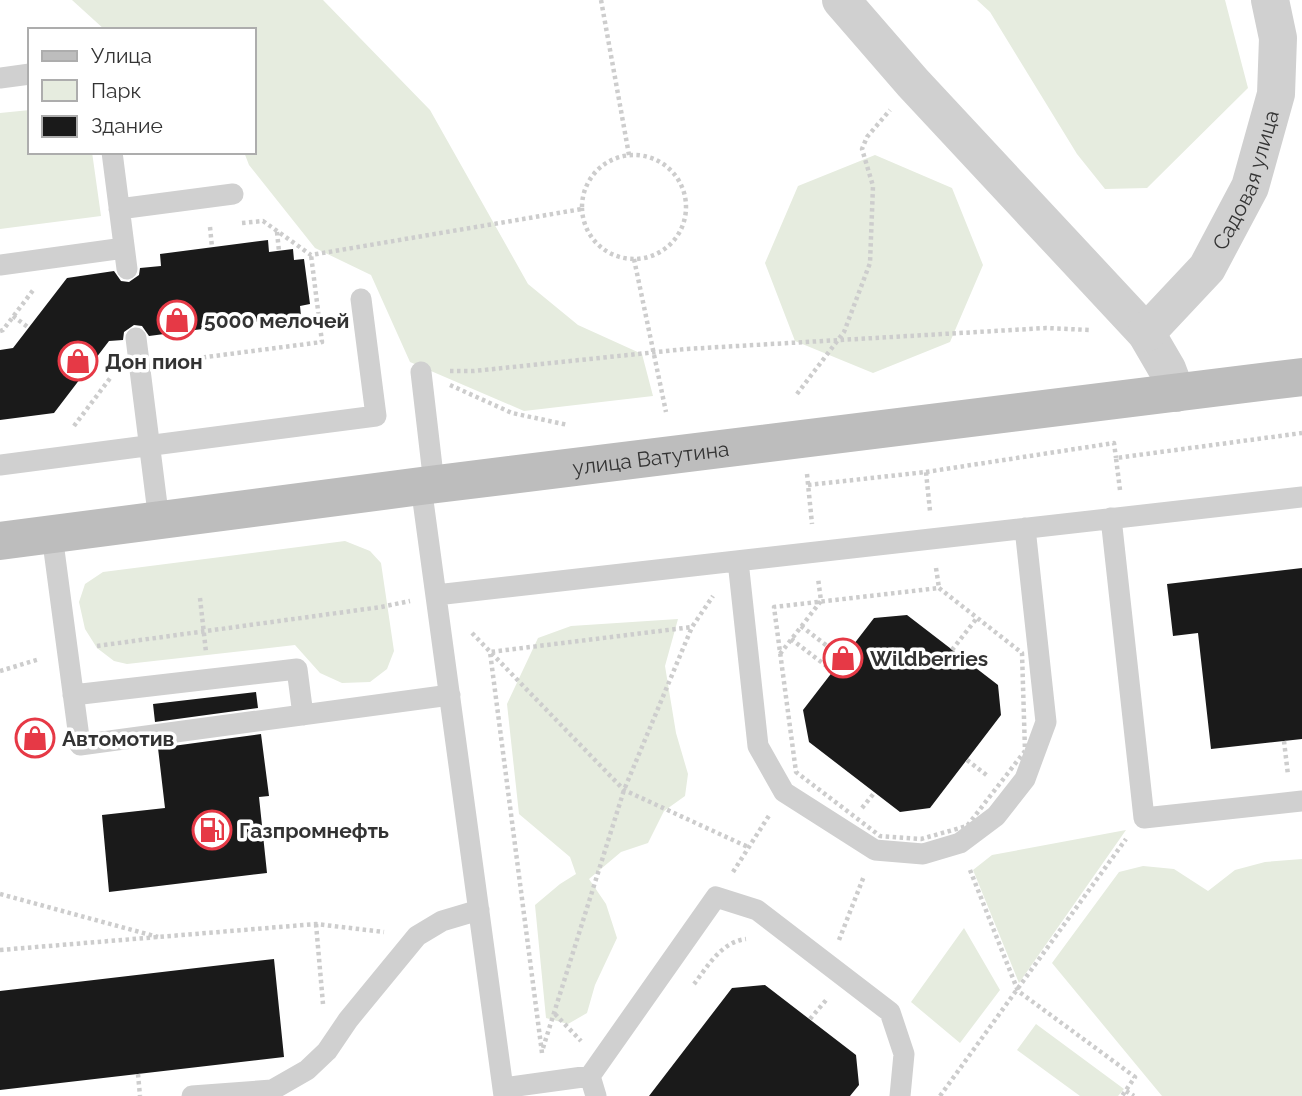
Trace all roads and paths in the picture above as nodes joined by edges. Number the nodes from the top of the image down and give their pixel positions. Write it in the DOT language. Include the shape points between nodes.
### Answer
graph roads {
  1 [pos="601,0"];
  2 [pos="841,0"];
  3 [pos="1270,0"];
  4 [pos="28,74"];
  5 [pos="0,78"];
  6 [pos="887,114"];
  7 [pos="112,154"];
  8 [pos="629,155"];
  9 [pos="233,194"];
  10 [pos="119,209"];
  11 [pos="582,209"];
  12 [pos="263,220"];
  13 [pos="210,228"];
  14 [pos="277,231"];
  15 [pos="212,247"];
  16 [pos="279,251"];
  17 [pos="311,255"];
  18 [pos="634,259"];
  19 [pos="0,265"];
  20 [pos="41,280"];
  21 [pos="361,299"];
  22 [pos="13,316"];
  23 [pos="29,328"];
  24 [pos="0,331"];
  25 [pos="1146,333"];
  26 [pos="136,338"];
  27 [pos="838,340"];
  28 [pos="654,353"];
  29 [pos="139,366"];
  30 [pos="421,372"];
  31 [pos="1302,377"];
  32 [pos="1176,393"];
  33 [pos="797,394"];
  34 [pos="666,412"];
  35 [pos="568,425"];
  36 [pos="1302,433"];
  37 [pos="67,435"];
  38 [pos="149,445"];
  39 [pos="1116,458"];
  40 [pos="0,465"];
  41 [pos="926,472"];
  42 [pos="428,485"];
  43 [pos="808,485"];
  44 [pos="1302,497"];
  45 [pos="1117,518"];
  46 [pos="159,520"];
  47 [pos="1025,528"];
  48 [pos="51,535"];
  49 [pos="933,538"];
  50 [pos="0,541"];
  51 [pos="738,561"];
  52 [pos="939,588"];
  53 [pos="436,595"];
  54 [pos="200,598"];
  55 [pos="821,601"];
  56 [pos="774,607"];
  57 [pos="977,618"];
  58 [pos="801,626"];
  59 [pos="204,631"];
  60 [pos="791,639"];
  61 [pos="67,650"];
  62 [pos="952,650"];
  63 [pos="495,657"];
  64 [pos="843,658"];
  65 [pos="0,671"];
  66 [pos="833,671"];
  67 [pos="209,679"];
  68 [pos="74,695"];
  69 [pos="450,695"];
  70 [pos="303,715"];
  71 [pos="1284,741"];
  72 [pos="1286,759"];
  73 [pos="967,760"];
  74 [pos="796,772"];
  75 [pos="982,772"];
  76 [pos="624,790"];
  77 [pos="784,792"];
  78 [pos="875,792"];
  79 [pos="869,799"];
  80 [pos="1302,800"];
  81 [pos="1128,835"];
  82 [pos="877,843"];
  83 [pos="960,843"];
  84 [pos="748,847"];
  85 [pos="0,894"];
  86 [pos="716,897"];
  87 [pos="479,910"];
  88 [pos="316,924"];
  89 [pos="417,936"];
  90 [pos="161,937"];
  91 [pos="0,950"];
  92 [pos="829,965"];
  93 [pos="1017,991"];
  94 [pos="820,1008"];
  95 [pos="555,1014"];
  96 [pos="810,1019"];
  97 [pos="327,1051"];
  98 [pos="138,1074"];
  99 [pos="596,1077"];
  100 [pos="1126,1091"];
  101 [pos="503,1092"];
  102 [pos="141,1096"];
  103 [pos="192,1096"];
  104 [pos="900,1096"];
  105 [pos="940,1096"];
  106 [pos="1122,1096"];
  107 [pos="1134,1096"];
  1 -- 8 [label="path"];
  2 -- 25 [label="street"];
  3 -- 25 [label="street, Садовая улица" via="1278,38 1276,94 1250,187 1207,268"];
  4 -- 5 [label="lane"];
  6 -- 27 [label="path" via="862,149 873,186 870,264"];
  7 -- 10 [label="lane"];
  8 -- 11 [label="path" via="598,169 588,184"];
  8 -- 18 [label="path" via="646,156 667,168 682,187 686,203 681,227 668,247"];
  9 -- 10 [label="lane"];
  10 -- 19 [label="lane" via="126,259"];
  11 -- 17 [label="path"];
  11 -- 18 [label="path" via="590,235 601,248"];
  12 -- 14 [label="path"];
  13 -- 15 [label="path"];
  14 -- 16 [label="path"];
  14 -- 17 [label="path"];
  17 -- 29 [label="path" via="323,342"];
  18 -- 28 [label="path"];
  20 -- 22 [label="path"];
  21 -- 38 [label="lane" via="376,416"];
  22 -- 23 [label="path"];
  22 -- 24 [label="path"];
  25 -- 27 [label="path" via="1046,328"];
  25 -- 32 [label="street"];
  26 -- 29 [label="lane"];
  27 -- 28 [label="path"];
  27 -- 33 [label="path"];
  28 -- 30 [label="path"];
  28 -- 34 [label="path"];
  29 -- 37 [label="path" via="118,369"];
  29 -- 38 [label="lane"];
  30 -- 35 [label="path" via="512,413"];
  30 -- 42 [label="lane"];
  31 -- 32 [label="main road, улица Ватутина"];
  32 -- 42 [label="main road, улица Ватутина"];
  36 -- 39 [label="path"];
  38 -- 40 [label="lane"];
  38 -- 46 [label="lane"];
  39 -- 41 [label="path" via="1114,443"];
  39 -- 45 [label="path"];
  41 -- 43 [label="path"];
  41 -- 49 [label="path"];
  42 -- 46 [label="main road, улица Ватутина"];
  42 -- 53 [label="lane"];
  44 -- 45 [label="lane"];
  45 -- 47 [label="lane"];
  45 -- 80 [label="lane" via="1144,818"];
  46 -- 48 [label="main road, улица Ватутина"];
  47 -- 49 [label="lane"];
  47 -- 83 [label="lane" via="1046,722 1025,779 996,816"];
  48 -- 50 [label="main road, улица Ватутина"];
  48 -- 61 [label="lane"];
  49 -- 51 [label="lane"];
  49 -- 52 [label="path"];
  51 -- 53 [label="lane"];
  51 -- 77 [label="lane" via="758,746"];
  52 -- 55 [label="path"];
  52 -- 57 [label="path"];
  53 -- 59 [label="path"];
  53 -- 69 [label="lane"];
  54 -- 59 [label="path"];
  55 -- 56 [label="path"];
  55 -- 58 [label="path"];
  57 -- 62 [label="path"];
  57 -- 82 [label="path" via="1022,653 1025,751 967,826 921,839"];
  58 -- 60 [label="path"];
  58 -- 64 [label="path"];
  59 -- 61 [label="path"];
  59 -- 67 [label="path"];
  60 -- 66 [label="path"];
  60 -- 74 [label="path" via="780,654"];
  61 -- 65 [label="path"];
  61 -- 68 [label="lane"];
  63 -- 76 [label="path"];
  67 -- 68 [label="lane"];
  67 -- 70 [label="lane" via="297,669"];
  68 -- 70 [label="lane" via="80,745"];
  69 -- 70 [label="lane"];
  69 -- 87 [label="lane"];
  71 -- 72 [label="path"];
  73 -- 75 [label="path"];
  74 -- 77 [label="path"];
  74 -- 82 [label="path"];
  76 -- 84 [label="path"];
  76 -- 95 [label="path"];
  76 -- 95 [label="path" via="692,627 490,652 541,1051"];
  77 -- 82 [label="lane"];
  77 -- 84 [label="path"];
  78 -- 79 [label="path"];
  81 -- 93 [label="path"];
  82 -- 83 [label="lane" via="923,854"];
  82 -- 92 [label="path"];
  83 -- 93 [label="path"];
  84 -- 86 [label="path"];
  85 -- 90 [label="path"];
  86 -- 92 [label="lane" via="757,910"];
  86 -- 99 [label="lane"];
  87 -- 89 [label="lane" via="442,921"];
  87 -- 101 [label="lane"];
  88 -- 89 [label="path"];
  88 -- 90 [label="path"];
  88 -- 97 [label="path"];
  89 -- 97 [label="lane"];
  90 -- 91 [label="path"];
  92 -- 104 [label="lane" via="890,1012 904,1054"];
  93 -- 100 [label="path" via="1135,1077"];
  93 -- 105 [label="path"];
  94 -- 96 [label="path"];
  95 -- 99 [label="path"];
  97 -- 103 [label="lane" via="307,1070 272,1090"];
  98 -- 102 [label="path"];
  99 -- 101 [label="lane"];
  100 -- 106 [label="path"];
  100 -- 107 [label="path"];
}
